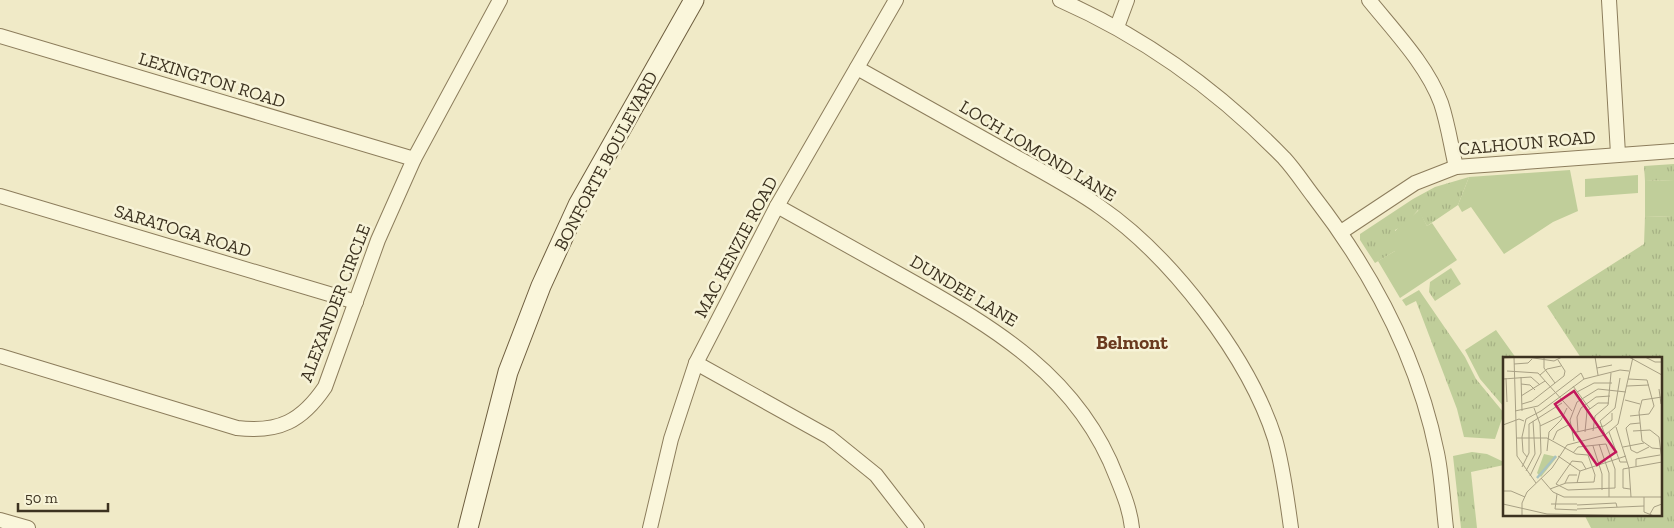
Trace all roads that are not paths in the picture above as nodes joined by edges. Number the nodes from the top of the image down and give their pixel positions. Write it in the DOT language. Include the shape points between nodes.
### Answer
graph roads {
  1 [pos="500,0"];
  2 [pos="694,0"];
  3 [pos="896,0"];
  4 [pos="1060,0"];
  5 [pos="1127,0"];
  6 [pos="1609,0"];
  7 [pos="1373,1"];
  8 [pos="1118,28"];
  9 [pos="0,36"];
  10 [pos="858,68"];
  11 [pos="1674,151"];
  12 [pos="1618,154"];
  13 [pos="414,159"];
  14 [pos="1456,167"];
  15 [pos="0,196"];
  16 [pos="777,206"];
  17 [pos="1341,232"];
  18 [pos="356,302"];
  19 [pos="0,356"];
  20 [pos="696,363"];
  21 [pos="0,520"];
  22 [pos="28,528"];
  23 [pos="468,528"];
  24 [pos="650,528"];
  25 [pos="917,528"];
  26 [pos="1132,528"];
  27 [pos="1291,528"];
  28 [pos="1446,528"];
  1 -- 13 [label="street, ALEXANDER CIRCLE"];
  2 -- 23 [label="main road, BONFORTE BOULEVARD" via="578,205 541,286 508,372"];
  3 -- 10 [label="street, MAC KENZIE ROAD"];
  4 -- 8 [label="street"];
  5 -- 8 [label="street"];
  6 -- 12 [label="street"];
  7 -- 14 [label="street" via="1424,71 1436,93"];
  8 -- 17 [label="street" via="1188,74 1238,116 1284,159"];
  9 -- 13 [label="street, LEXINGTON ROAD"];
  10 -- 16 [label="street, MAC KENZIE ROAD"];
  10 -- 27 [label="street, LOCH LOMOND LANE" via="1101,207 1148,248 1183,285 1218,328 1249,378 1275,439"];
  11 -- 12 [label="street, CALHOUN ROAD"];
  12 -- 14 [label="street, CALHOUN ROAD"];
  13 -- 18 [label="street, ALEXANDER CIRCLE" via="378,240"];
  14 -- 17 [label="street, CALHOUN ROAD" via="1415,182"];
  15 -- 18 [label="street, SARATOGA ROAD"];
  16 -- 20 [label="street, MAC KENZIE ROAD"];
  16 -- 26 [label="street, DUNDEE LANE" via="973,315 1014,343 1059,383 1085,415 1111,460 1130,512"];
  17 -- 28 [label="street" via="1394,323 1418,386 1437,453"];
  18 -- 19 [label="street, ALEXANDER CIRCLE" via="325,387 300,416 271,429 237,428"];
  20 -- 24 [label="street, MAC KENZIE ROAD" via="671,439"];
  20 -- 25 [label="street" via="829,437 876,475"];
  21 -- 22 [label="street"];
}
